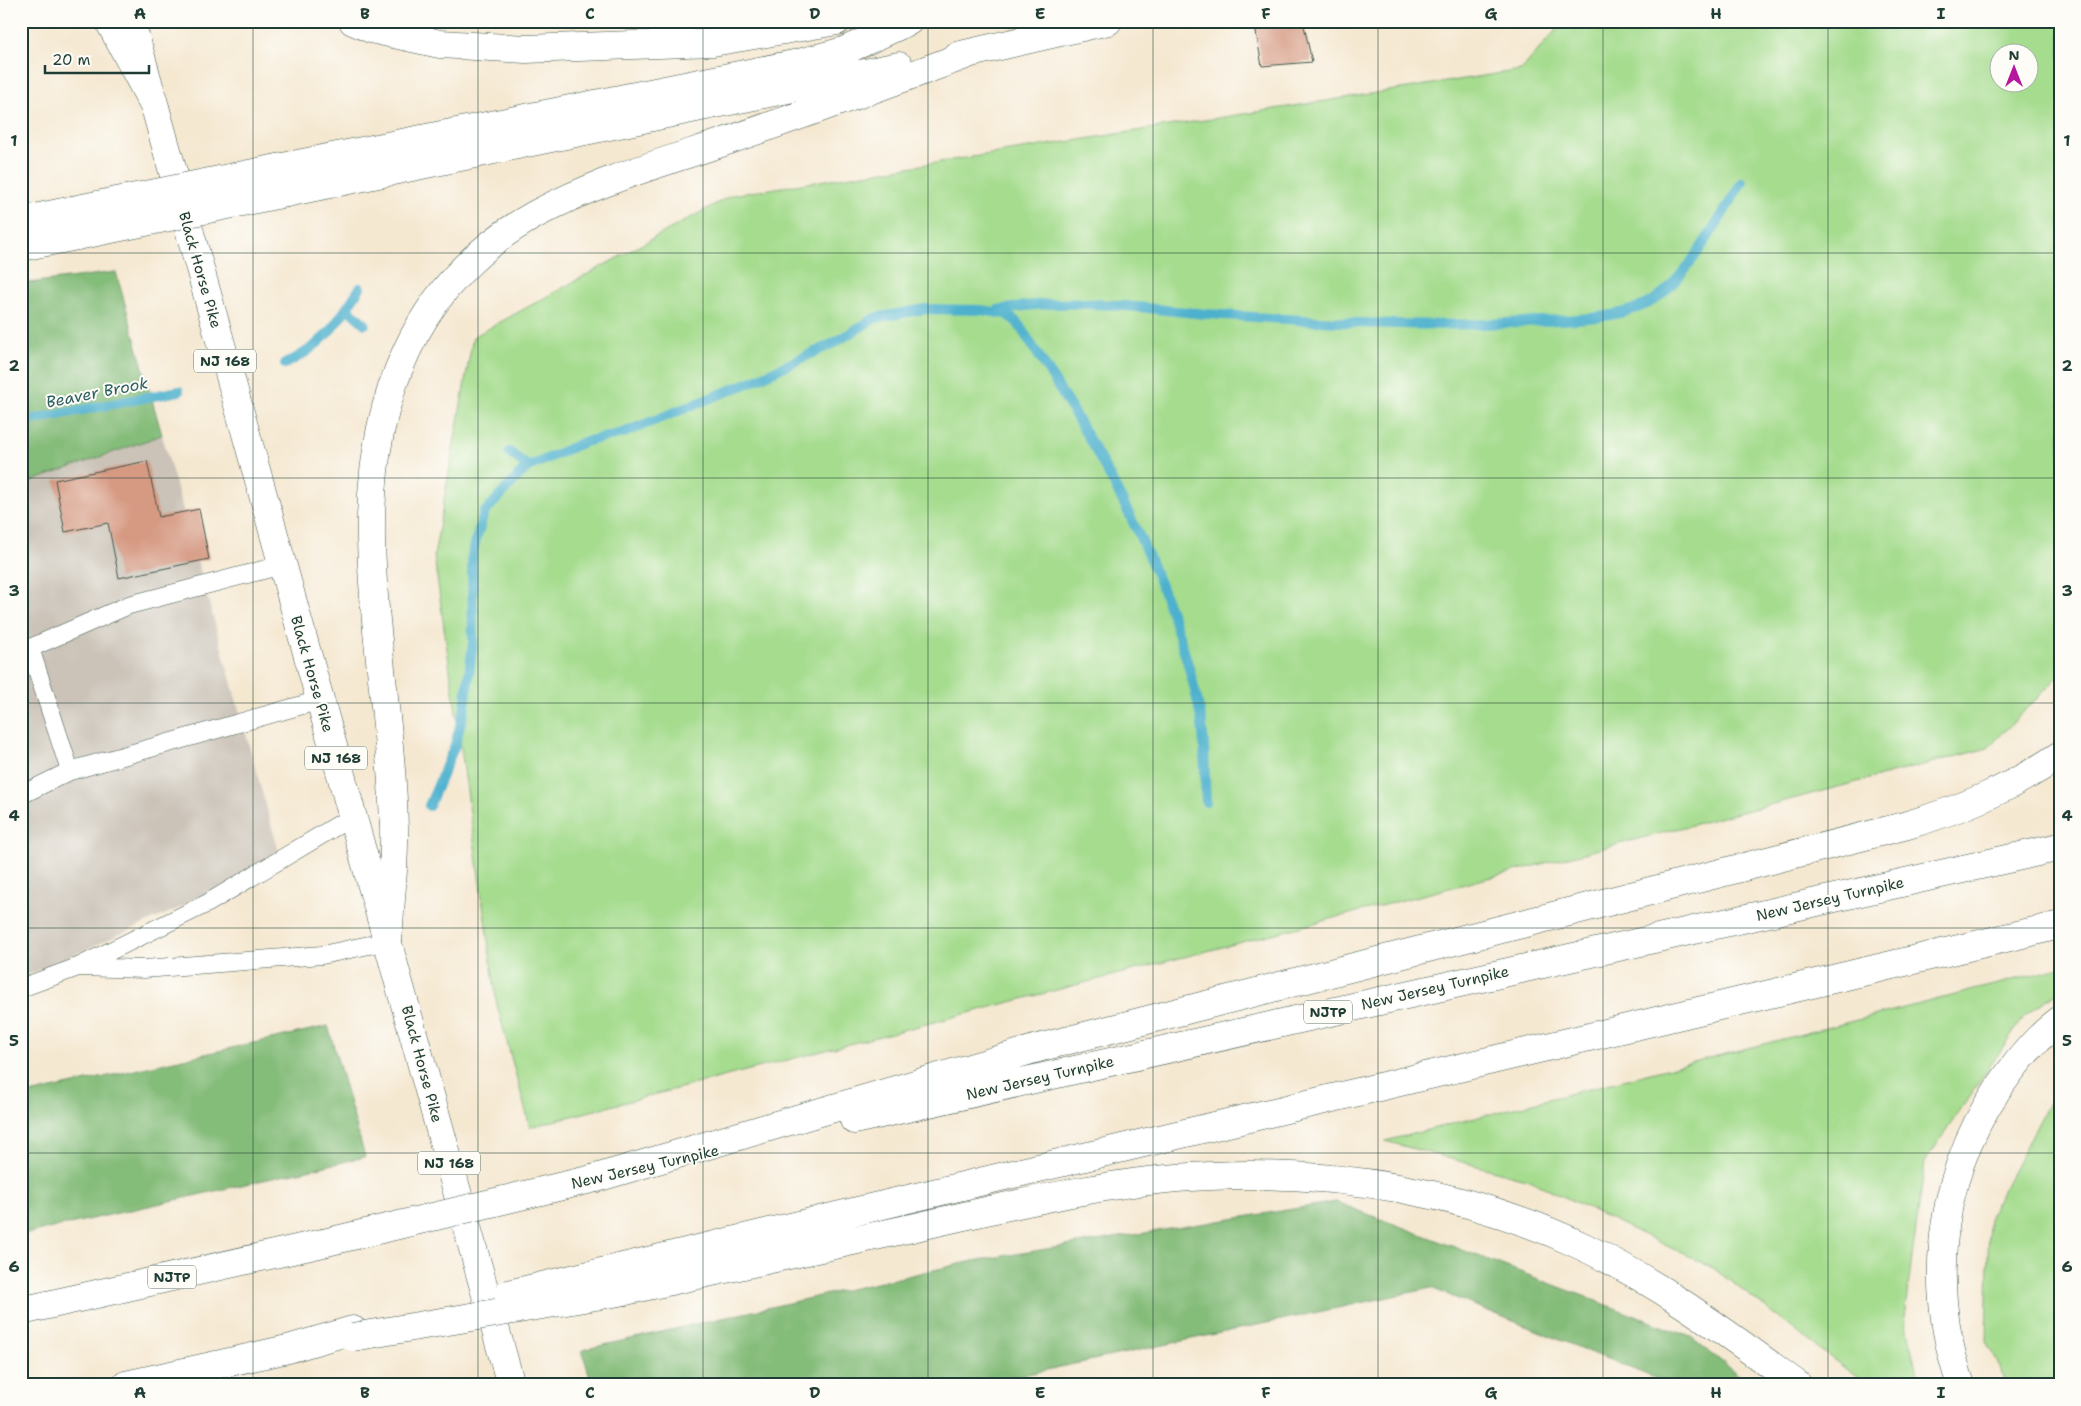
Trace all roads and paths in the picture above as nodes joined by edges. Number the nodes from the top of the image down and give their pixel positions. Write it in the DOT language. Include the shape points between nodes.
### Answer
graph roads {
  1 [pos="109,21"];
  2 [pos="130,21"];
  3 [pos="353,21"];
  4 [pos="837,21"];
  5 [pos="909,21"];
  6 [pos="1108,21"];
  7 [pos="974,52"];
  8 [pos="155,108"];
  9 [pos="21,221"];
  10 [pos="75,223"];
  11 [pos="21,247"];
  12 [pos="282,565"];
  13 [pos="26,650"];
  14 [pos="320,700"];
  15 [pos="2060,755"];
  16 [pos="70,771"];
  17 [pos="21,795"];
  18 [pos="353,816"];
  19 [pos="2060,847"];
  20 [pos="2060,925"];
  21 [pos="388,941"];
  22 [pos="78,967"];
  23 [pos="21,988"];
  24 [pos="2060,1020"];
  25 [pos="596,1178"];
  26 [pos="622,1280"];
  27 [pos="21,1311"];
  28 [pos="126,1385"];
  29 [pos="511,1385"];
  30 [pos="1798,1385"];
  31 [pos="1961,1385"];
  1 -- 8 [label="main road"];
  2 -- 8 [label="main road, Black Horse Pike / NJ 168"];
  3 -- 4 [label="main road" via="371,29 440,44 526,49 713,42"];
  5 -- 10 [label="main road, bridge" via="844,51 799,63 278,168"];
  6 -- 7 [label="main road"];
  7 -- 10 [label="main road, bridge" via="286,193"];
  7 -- 21 [label="main road" via="566,199 502,235 450,282 430,307 395,374 384,411 374,487 371,536 394,829"];
  8 -- 12 [label="main road, Black Horse Pike / NJ 168"];
  9 -- 10 [label="main road"];
  10 -- 11 [label="main road"];
  12 -- 13 [label="lane" via="129,605"];
  12 -- 14 [label="main road, Black Horse Pike / NJ 168"];
  13 -- 16 [label="lane"];
  14 -- 16 [label="lane"];
  14 -- 18 [label="main road, Black Horse Pike / NJ 168"];
  15 -- 25 [label="main road" via="1990,796 1952,812 1904,826 1038,1048"];
  16 -- 17 [label="lane"];
  18 -- 21 [label="main road, Black Horse Pike / NJ 168"];
  18 -- 22 [label="lane" via="208,903"];
  19 -- 25 [label="main road, New Jersey Turnpike / NJTP"];
  20 -- 26 [label="main road"];
  21 -- 22 [label="lane" via="322,955 144,969"];
  21 -- 29 [label="main road, Black Horse Pike / NJ 168"];
  22 -- 23 [label="lane"];
  24 -- 31 [label="main road" via="2022,1057 1994,1094 1957,1172 1941,1251 1941,1293 1946,1328"];
  25 -- 27 [label="main road, New Jersey Turnpike / NJTP, bridge"];
  26 -- 28 [label="main road, bridge" via="353,1333"];
  26 -- 30 [label="main road" via="1074,1192 1208,1176 1274,1175 1340,1180 1402,1189 1468,1204 1583,1246 1640,1276 1698,1313"];
}
